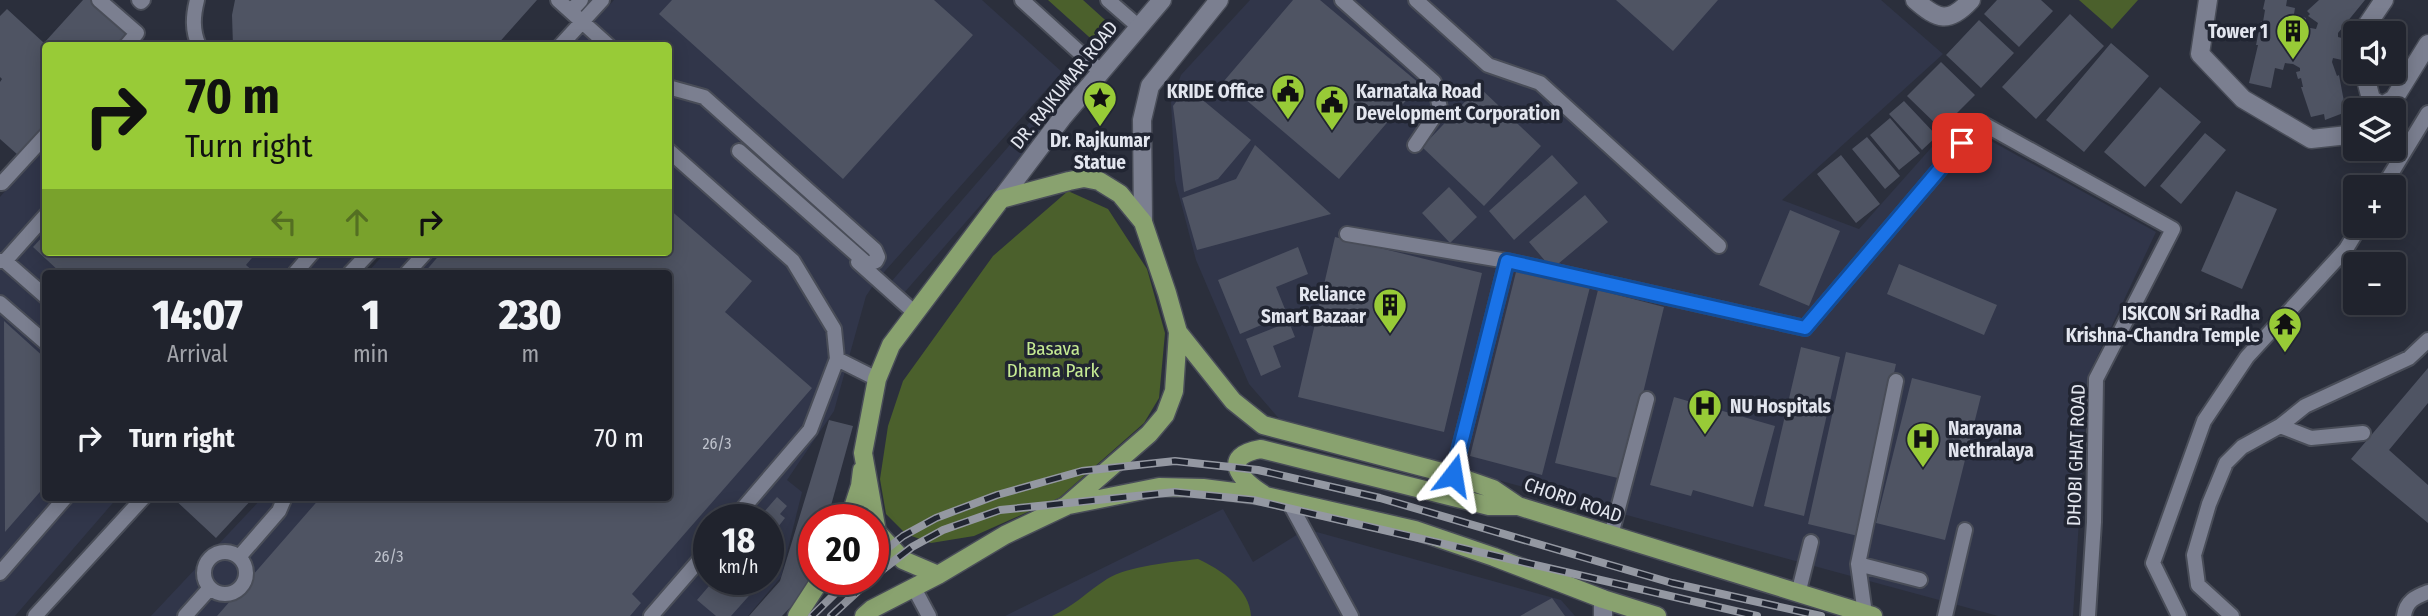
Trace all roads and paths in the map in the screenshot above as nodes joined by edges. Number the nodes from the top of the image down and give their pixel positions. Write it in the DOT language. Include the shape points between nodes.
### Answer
graph roads {
  1 [pos="99,0"];
  2 [pos="197,0"];
  3 [pos="558,0"];
  4 [pos="602,0"];
  5 [pos="1022,0"];
  6 [pos="1108,0"];
  7 [pos="1162,0"];
  8 [pos="1219,0"];
  9 [pos="1342,0"];
  10 [pos="1416,0"];
  11 [pos="1915,0"];
  12 [pos="1971,0"];
  13 [pos="2208,0"];
  14 [pos="2384,0"];
  15 [pos="576,6"];
  16 [pos="582,21"];
  17 [pos="2370,21"];
  18 [pos="1139,27"];
  19 [pos="129,42"];
  20 [pos="197,42"];
  21 [pos="564,42"];
  22 [pos="605,42"];
  23 [pos="2428,44"];
  24 [pos="1100,71"];
  25 [pos="672,88"];
  26 [pos="2395,98"];
  27 [pos="2428,113"];
  28 [pos="2343,136"];
  29 [pos="42,139"];
  30 [pos="1415,145"];
  31 [pos="672,154"];
  32 [pos="2391,175"];
  33 [pos="0,183"];
  34 [pos="1001,199"];
  35 [pos="42,219"];
  36 [pos="1143,222"];
  37 [pos="1348,234"];
  38 [pos="2353,238"];
  39 [pos="1719,246"];
  40 [pos="310,256"];
  41 [pos="366,256"];
  42 [pos="422,256"];
  43 [pos="2,261"];
  44 [pos="1507,261"];
  45 [pos="298,270"];
  46 [pos="353,270"];
  47 [pos="410,270"];
  48 [pos="42,295"];
  49 [pos="0,303"];
  50 [pos="915,313"];
  51 [pos="1178,332"];
  52 [pos="42,340"];
  53 [pos="2428,340"];
  54 [pos="837,359"];
  55 [pos="877,379"];
  56 [pos="1896,381"];
  57 [pos="1647,399"];
  58 [pos="2280,426"];
  59 [pos="2363,433"];
  60 [pos="863,453"];
  61 [pos="1453,475"];
  62 [pos="1266,496"];
  63 [pos="63,501"];
  64 [pos="140,501"];
  65 [pos="283,501"];
  66 [pos="1289,502"];
  67 [pos="747,504"];
  68 [pos="854,504"];
  69 [pos="1066,506"];
  70 [pos="1518,506"];
  71 [pos="1965,530"];
  72 [pos="1611,535"];
  73 [pos="1811,542"];
  74 [pos="239,557"];
  75 [pos="1858,564"];
  76 [pos="693,567"];
  77 [pos="0,573"];
  78 [pos="938,575"];
  79 [pos="1920,580"];
  80 [pos="210,588"];
  81 [pos="914,588"];
  82 [pos="2428,592"];
  83 [pos="1798,594"];
  84 [pos="811,595"];
  85 [pos="1603,608"];
  86 [pos="1345,614"];
  87 [pos="1869,615"];
  88 [pos="35,616"];
  89 [pos="186,616"];
  90 [pos="651,616"];
  91 [pos="797,616"];
  92 [pos="864,616"];
  93 [pos="929,616"];
  94 [pos="1657,616"];
  95 [pos="1945,616"];
  96 [pos="2088,616"];
  97 [pos="2179,616"];
  98 [pos="2232,616"];
  99 [pos="2404,616"];
  1 -- 19 [label="lane" via="137,33"];
  2 -- 20 [label="lane" via="193,34"];
  3 -- 15 [label="lane"];
  4 -- 16 [label="lane"];
  5 -- 24 [label="lane"];
  6 -- 18 [label="lane"];
  7 -- 18 [label="main road, DR. RAJKUMAR ROAD"];
  8 -- 36 [label="main road" via="1150,86 1142,130"];
  9 -- 30 [label="lane" via="1434,82 1440,107"];
  10 -- 39 [label="lane" via="1488,65 1540,83"];
  11 -- 12 [label="main road" via="1931,15 1941,17 1959,13"];
  13 -- 28 [label="main road" via="2200,54 2243,99 2311,139"];
  14 -- 17 [label="main road"];
  15 -- 16 [label="lane"];
  16 -- 21 [label="lane"];
  16 -- 22 [label="lane"];
  18 -- 24 [label="main road, DR. RAJKUMAR ROAD"];
  23 -- 26 [label="main road"];
  24 -- 34 [label="main road, DR. RAJKUMAR ROAD"];
  25 -- 50 [label="lane" via="704,97 875,250 876,261 865,262 738,153"];
  27 -- 32 [label="lane"];
  29 -- 33 [label="lane"];
  31 -- 54 [label="lane" via="793,261 834,329"];
  34 -- 36 [label="main road" via="1083,178 1099,181 1120,194"];
  34 -- 50 [label="main road"];
  35 -- 43 [label="lane"];
  36 -- 51 [label="main road"];
  37 -- 44 [label="lane"];
  38 -- 97 [label="lane" via="2247,357 2204,421 2153,563"];
  40 -- 45 [label="lane"];
  41 -- 46 [label="lane"];
  42 -- 47 [label="lane"];
  43 -- 48 [label="lane"];
  44 -- 61 [label="lane"];
  44 -- 96 [label="lane, DHOBI GHAT ROAD" via="1805,328 1980,122 2173,229 2096,379"];
  49 -- 52 [label="lane"];
  50 -- 55 [label="main road" via="891,345"];
  51 -- 61 [label="main road, CHORD ROAD" via="1233,401 1263,425"];
  51 -- 69 [label="main road" via="1174,391 1165,415"];
  53 -- 58 [label="lane" via="2409,358 2305,406"];
  54 -- 55 [label="lane"];
  54 -- 67 [label="lane" via="810,430"];
  55 -- 60 [label="main road"];
  56 -- 75 [label="lane"];
  57 -- 72 [label="lane"];
  58 -- 59 [label="lane" via="2311,438"];
  58 -- 98 [label="lane" via="2242,447 2226,463 2194,555 2198,585"];
  60 -- 68 [label="main road"];
  60 -- 78 [label="main road" via="877,531 903,561"];
  61 -- 70 [label="main road, CHORD ROAD" via="1493,489"];
  62 -- 66 [label="main road"];
  62 -- 69 [label="main road" via="1159,487"];
  62 -- 70 [label="main road" via="1240,476 1240,457 1247,451 1284,454 1489,506"];
  63 -- 77 [label="lane"];
  64 -- 88 [label="lane"];
  65 -- 74 [label="lane"];
  66 -- 85 [label="main road" via="1415,530 1494,557"];
  66 -- 86 [label="lane"];
  69 -- 78 [label="main road" via="1004,535"];
  70 -- 72 [label="main road, CHORD ROAD"];
  71 -- 95 [label="lane"];
  72 -- 83 [label="main road, CHORD ROAD"];
  73 -- 83 [label="lane"];
  74 -- 80 [label="lane" via="223,551 208,559 203,575"];
  74 -- 80 [label="lane" via="247,572 241,587 228,594"];
  75 -- 79 [label="lane"];
  75 -- 87 [label="lane"];
  76 -- 90 [label="lane"];
  78 -- 81 [label="main road"];
  80 -- 89 [label="lane"];
  81 -- 92 [label="main road"];
  81 -- 93 [label="lane"];
  82 -- 99 [label="lane" via="2412,598"];
  83 -- 87 [label="main road, CHORD ROAD"];
  84 -- 91 [label="main road"];
  85 -- 94 [label="main road"];
}
